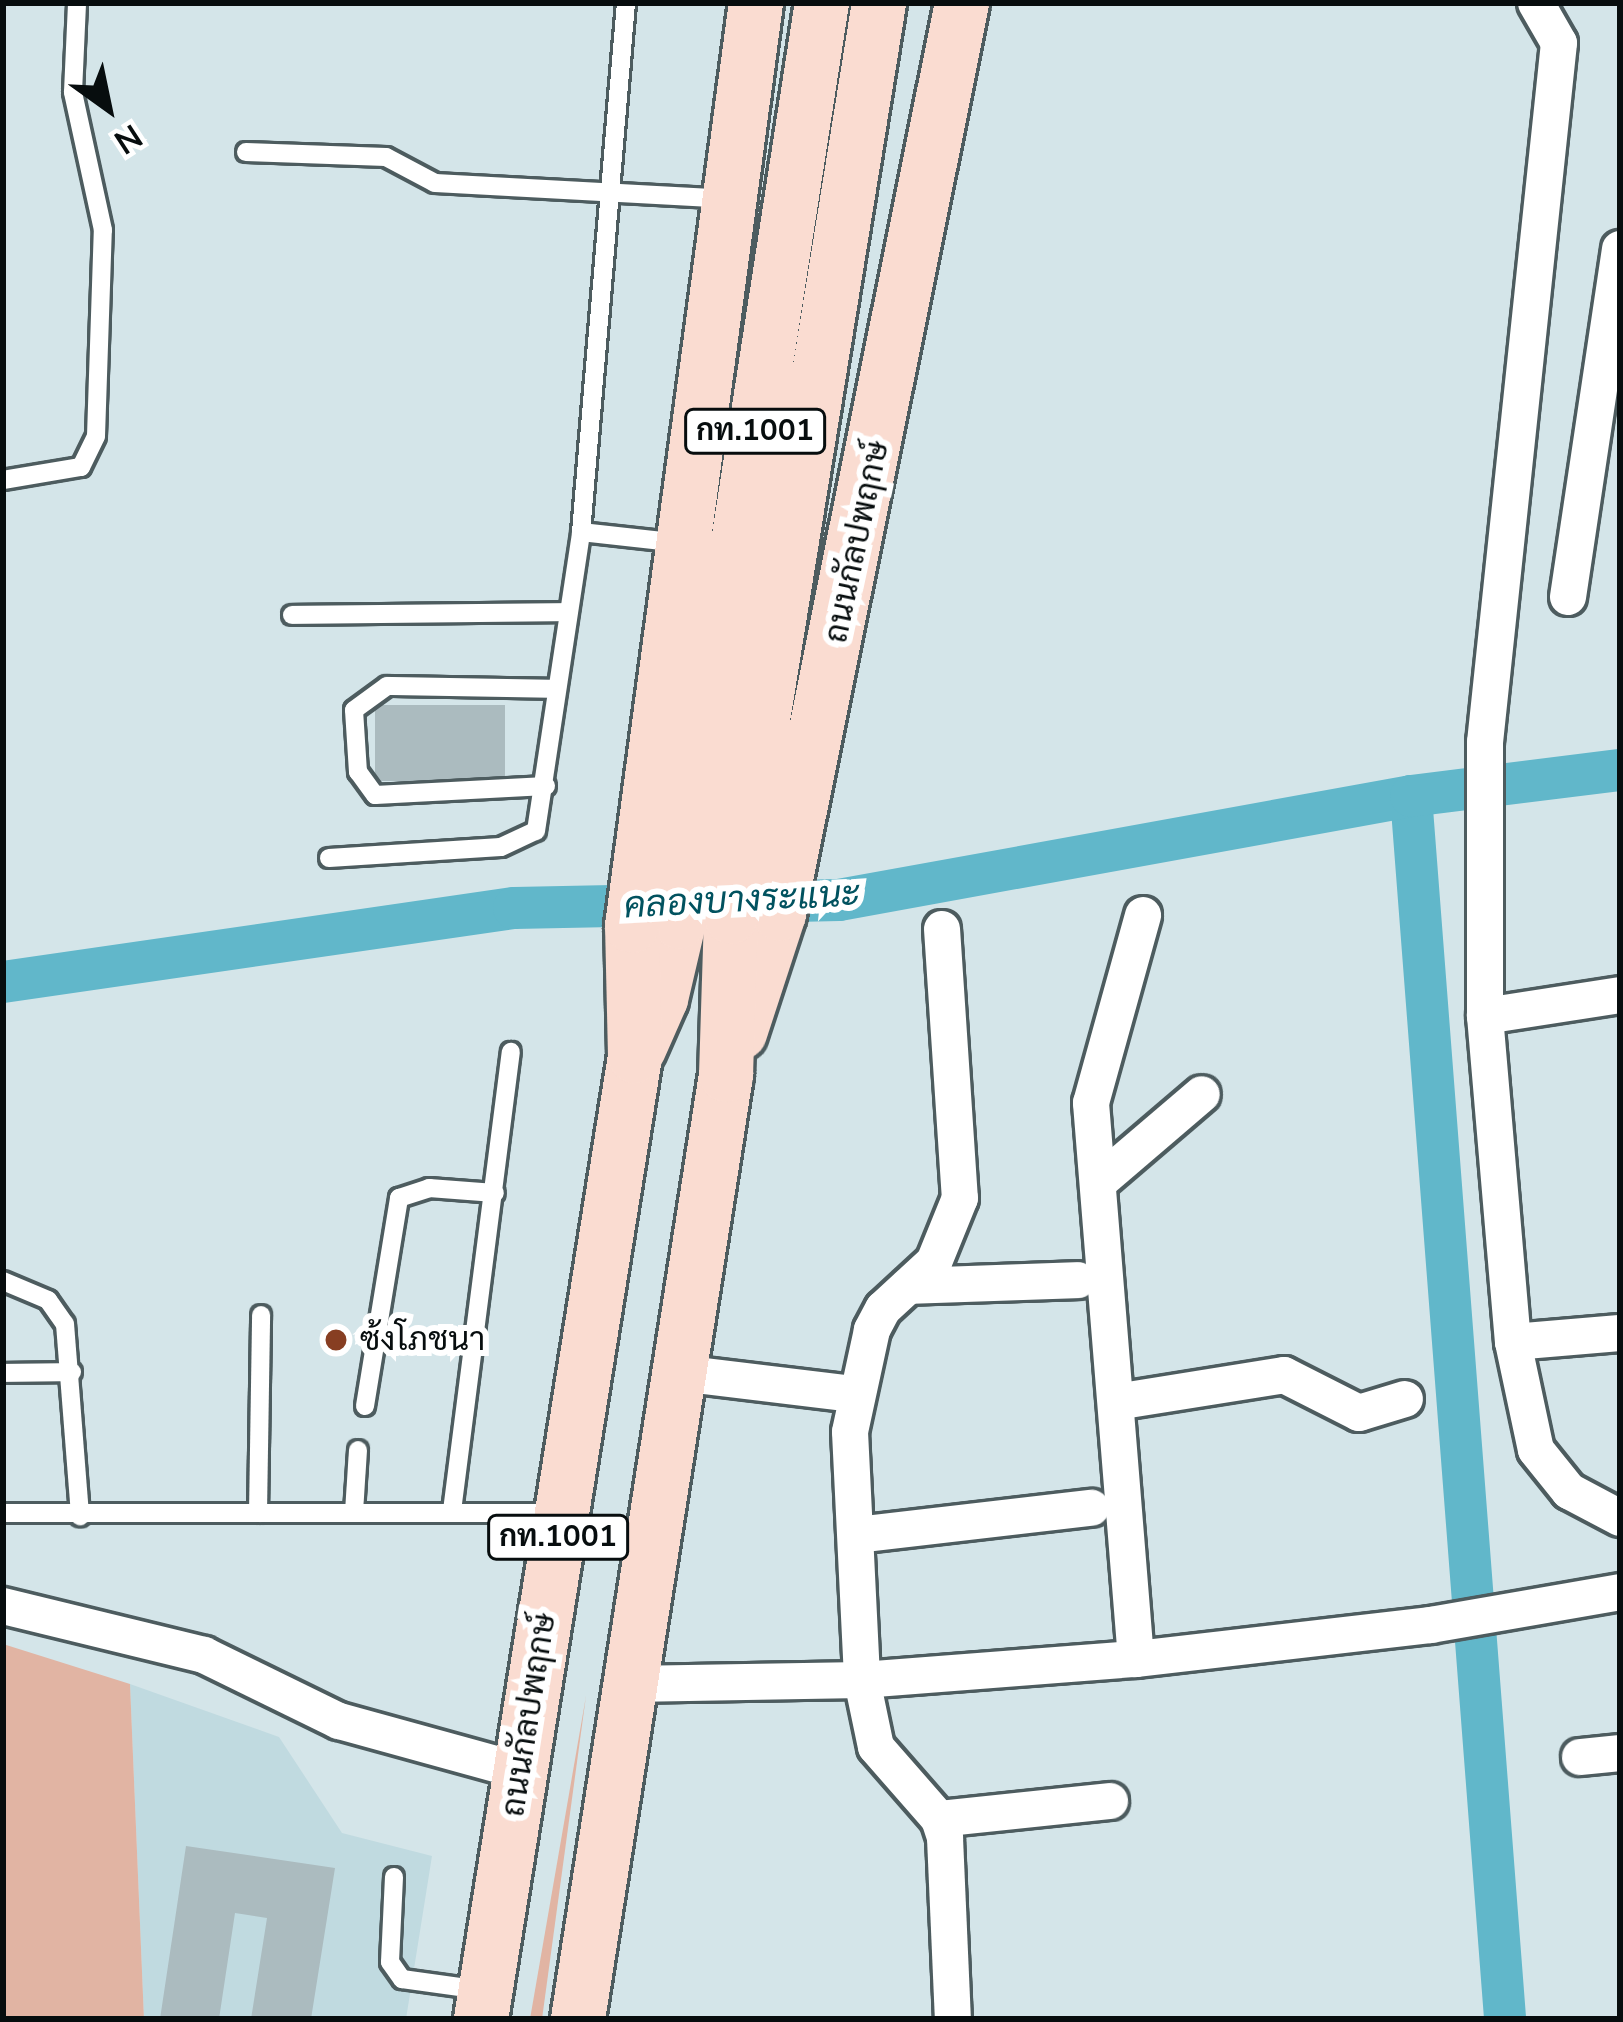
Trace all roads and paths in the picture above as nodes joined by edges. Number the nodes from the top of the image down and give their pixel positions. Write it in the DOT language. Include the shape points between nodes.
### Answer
graph roads {
  1 [pos="77,3"];
  2 [pos="626,3"];
  3 [pos="755,3"];
  4 [pos="822,3"];
  5 [pos="879,3"];
  6 [pos="962,3"];
  7 [pos="1536,3"];
  8 [pos="245,152"];
  9 [pos="607,193"];
  10 [pos="726,199"];
  11 [pos="1620,249"];
  12 [pos="3,481"];
  13 [pos="580,532"];
  14 [pos="680,543"];
  15 [pos="1568,597"];
  16 [pos="568,612"];
  17 [pos="292,615"];
  18 [pos="555,689"];
  19 [pos="546,786"];
  20 [pos="768,849"];
  21 [pos="329,858"];
  22 [pos="664,858"];
  23 [pos="1143,915"];
  24 [pos="705,920"];
  25 [pos="942,928"];
  26 [pos="1620,995"];
  27 [pos="1485,1016"];
  28 [pos="511,1052"];
  29 [pos="1202,1094"];
  30 [pos="1099,1182"];
  31 [pos="495,1193"];
  32 [pos="1078,1280"];
  33 [pos="3,1281"];
  34 [pos="910,1286"];
  35 [pos="261,1315"];
  36 [pos="1620,1333"];
  37 [pos="1513,1342"];
  38 [pos="72,1372"];
  39 [pos="3,1373"];
  40 [pos="680,1373"];
  41 [pos="853,1394"];
  42 [pos="1405,1399"];
  43 [pos="1116,1402"];
  44 [pos="364,1406"];
  45 [pos="358,1450"];
  46 [pos="1091,1508"];
  47 [pos="452,1511"];
  48 [pos="355,1512"];
  49 [pos="3,1513"];
  50 [pos="258,1513"];
  51 [pos="562,1513"];
  52 [pos="1619,1514"];
  53 [pos="80,1516"];
  54 [pos="856,1535"];
  55 [pos="1620,1592"];
  56 [pos="3,1606"];
  57 [pos="1136,1659"];
  58 [pos="862,1680"];
  59 [pos="630,1684"];
  60 [pos="1620,1753"];
  61 [pos="1580,1757"];
  62 [pos="520,1771"];
  63 [pos="1110,1801"];
  64 [pos="939,1819"];
  65 [pos="394,1877"];
  66 [pos="484,2005"];
  67 [pos="578,2019"];
  68 [pos="953,2019"];
  1 -- 12 [label="lane" via="73,92 103,230 96,436 81,467"];
  2 -- 9 [label="lane"];
  3 -- 10 [label="main road, ถนนกัลปพฤกษ์ / กท.1001"];
  4 -- 22 [label="main road, ถนนกัลปพฤกษ์ / กท.1001"];
  5 -- 20 [label="main road, ถนนกัลปพฤกษ์ / กท.1001"];
  6 -- 20 [label="main road, ถนนกัลปพฤกษ์ / กท.1001"];
  7 -- 27 [label="street" via="1559,43 1485,742"];
  8 -- 9 [label="lane" via="386,157 435,183"];
  9 -- 10 [label="lane"];
  9 -- 13 [label="lane"];
  10 -- 14 [label="main road, ถนนกัลปพฤกษ์ / กท.1001"];
  11 -- 15 [label="street"];
  13 -- 14 [label="lane"];
  13 -- 16 [label="lane"];
  14 -- 22 [label="main road, ถนนกัลปพฤกษ์ / กท.1001"];
  16 -- 17 [label="lane"];
  16 -- 18 [label="lane"];
  18 -- 19 [label="lane"];
  18 -- 19 [label="lane" via="387,686 354,710 358,772 375,794"];
  19 -- 21 [label="lane" via="536,832 501,847"];
  20 -- 24 [label="main road, ถนนกัลปพฤกษ์ / กท.1001"];
  22 -- 24 [label="main road, ถนนกัลปพฤกษ์ / กท.1001"];
  23 -- 30 [label="street" via="1091,1102"];
  24 -- 40 [label="main road, ถนนกัลปพฤกษ์ / กท.1001" via="726,1075"];
  24 -- 51 [label="main road, ถนนกัลปพฤกษ์ / กท.1001" via="635,1056"];
  25 -- 34 [label="street" via="960,1198 934,1262"];
  26 -- 27 [label="street"];
  27 -- 37 [label="street"];
  28 -- 31 [label="lane"];
  29 -- 30 [label="street"];
  30 -- 43 [label="street"];
  31 -- 44 [label="lane" via="429,1188 399,1198"];
  31 -- 47 [label="lane"];
  32 -- 34 [label="street"];
  33 -- 38 [label="lane" via="48,1300 65,1324"];
  34 -- 41 [label="street" via="872,1330"];
  35 -- 50 [label="lane"];
  36 -- 37 [label="street"];
  37 -- 52 [label="street" via="1536,1450 1569,1491"];
  38 -- 39 [label="lane"];
  38 -- 53 [label="lane"];
  40 -- 41 [label="street"];
  40 -- 59 [label="main road, ถนนกัลปพฤกษ์ / กท.1001"];
  41 -- 54 [label="street"];
  42 -- 43 [label="street" via="1359,1413 1284,1375"];
  43 -- 57 [label="street"];
  45 -- 48 [label="lane"];
  46 -- 54 [label="street"];
  47 -- 48 [label="lane"];
  47 -- 51 [label="lane"];
  48 -- 50 [label="lane"];
  49 -- 53 [label="lane"];
  50 -- 53 [label="lane"];
  51 -- 62 [label="main road, ถนนกัลปพฤกษ์ / กท.1001"];
  54 -- 58 [label="street"];
  55 -- 57 [label="street" via="1431,1625"];
  56 -- 62 [label="street" via="204,1655 339,1721"];
  57 -- 58 [label="street"];
  58 -- 59 [label="street"];
  58 -- 64 [label="street" via="876,1748"];
  59 -- 67 [label="main road, ถนนกัลปพฤกษ์ / กท.1001"];
  60 -- 61 [label="street"];
  62 -- 66 [label="main road, ถนนกัลปพฤกษ์ / กท.1001"];
  63 -- 64 [label="street"];
  64 -- 68 [label="street"];
  65 -- 66 [label="lane" via="391,1962 402,1979"];
}
